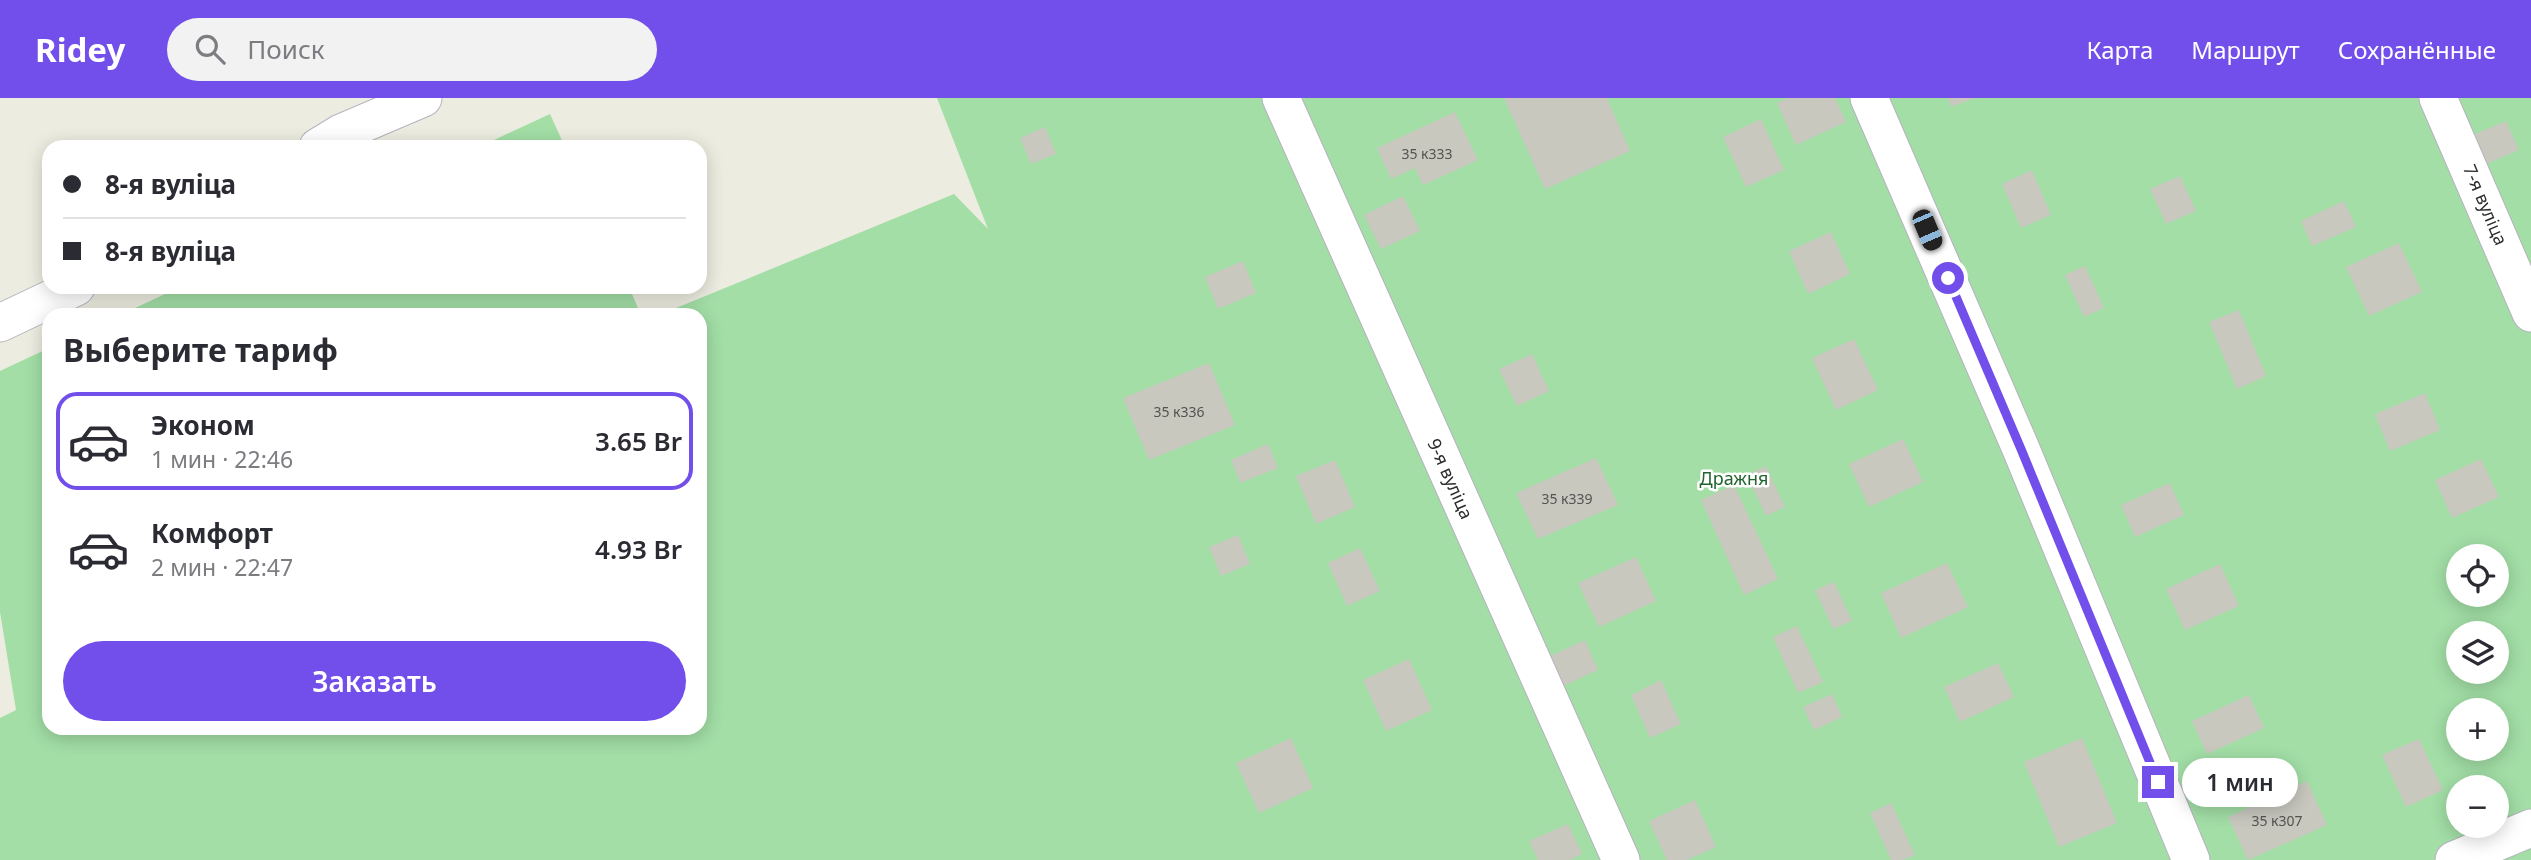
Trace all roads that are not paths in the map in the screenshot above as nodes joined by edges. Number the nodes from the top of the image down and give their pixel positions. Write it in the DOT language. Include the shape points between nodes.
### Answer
graph roads {
  1 [pos="424,98"];
  2 [pos="1281,98"];
  3 [pos="1869,98"];
  4 [pos="2438,98"];
  5 [pos="330,140"];
  6 [pos="61,294"];
  7 [pos="2531,313"];
  8 [pos="0,323"];
  9 [pos="2531,828"];
  10 [pos="1621,860"];
  11 [pos="2190,860"];
  12 [pos="2454,860"];
  1 -- 5 [label="street"];
  2 -- 10 [label="street, 9-я вуліца"];
  3 -- 11 [label="street" via="2021,449"];
  4 -- 7 [label="street, 7-я вуліца"];
  6 -- 8 [label="street"];
  9 -- 12 [label="street"];
}
